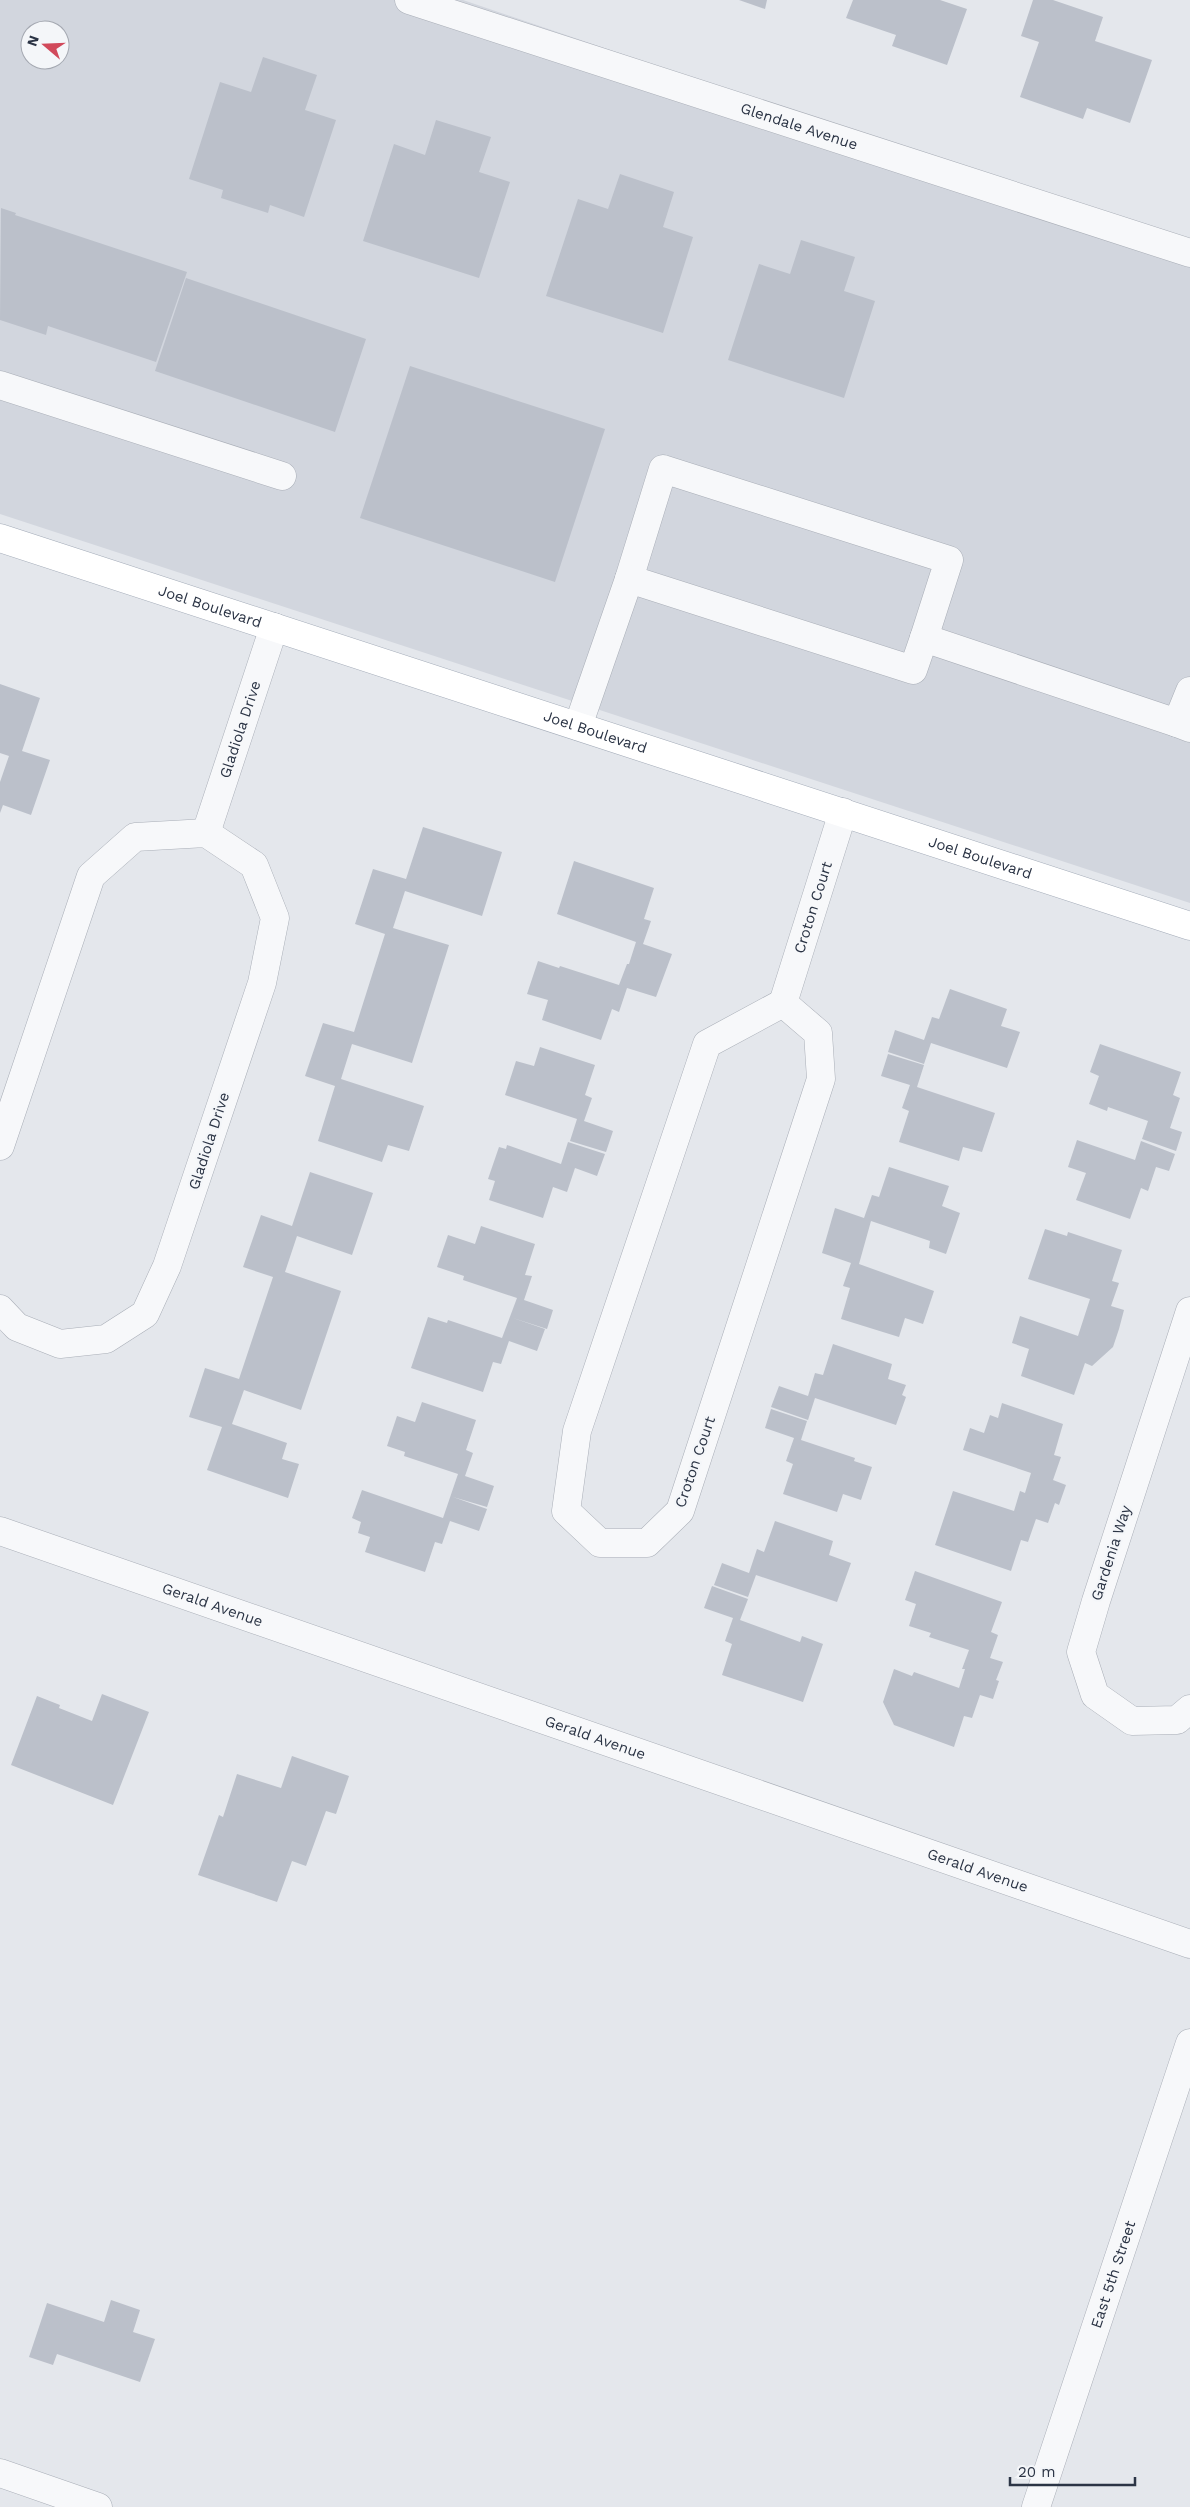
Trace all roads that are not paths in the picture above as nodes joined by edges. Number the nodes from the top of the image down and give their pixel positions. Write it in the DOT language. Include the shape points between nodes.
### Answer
graph roads {
  1 [pos="409,0"];
  2 [pos="1190,253"];
  3 [pos="0,385"];
  4 [pos="282,476"];
  5 [pos="0,538"];
  6 [pos="629,579"];
  7 [pos="274,627"];
  8 [pos="924,638"];
  9 [pos="1190,691"];
  10 [pos="578,726"];
  11 [pos="1183,726"];
  12 [pos="843,812"];
  13 [pos="206,833"];
  14 [pos="1190,926"];
  15 [pos="783,1003"];
  16 [pos="0,1146"];
  17 [pos="0,1309"];
  18 [pos="1190,1311"];
  19 [pos="0,1531"];
  20 [pos="1190,1709"];
  21 [pos="1190,1944"];
  22 [pos="1190,2043"];
  23 [pos="0,2473"];
  24 [pos="98,2507"];
  25 [pos="1036,2507"];
  1 -- 2 [label="street, Glendale Avenue"];
  3 -- 4 [label="street"];
  5 -- 7 [label="main road, Joel Boulevard"];
  6 -- 8 [label="street" via="913,670"];
  6 -- 8 [label="street" via="663,469 949,560"];
  6 -- 10 [label="street"];
  7 -- 10 [label="main road, Joel Boulevard"];
  7 -- 13 [label="street, Gladiola Drive"];
  8 -- 11 [label="street"];
  9 -- 11 [label="street"];
  10 -- 12 [label="main road, Joel Boulevard"];
  12 -- 14 [label="main road, Joel Boulevard"];
  12 -- 15 [label="street, Croton Court"];
  13 -- 16 [label="street" via="135,837 91,876"];
  13 -- 17 [label="street, Gladiola Drive" via="254,865 275,918 262,983 167,1266 145,1314 106,1339 60,1344 16,1327"];
  15 -- 15 [label="street, Croton Court" via="818,1034 821,1079 680,1511 647,1544 600,1543 566,1511 577,1431 707,1044"];
  18 -- 20 [label="street, Gardenia Way" via="1081,1652 1095,1695 1132,1721 1177,1720"];
  19 -- 21 [label="street, Gerald Avenue"];
  22 -- 25 [label="street, East 5th Street"];
  23 -- 24 [label="street"];
}
